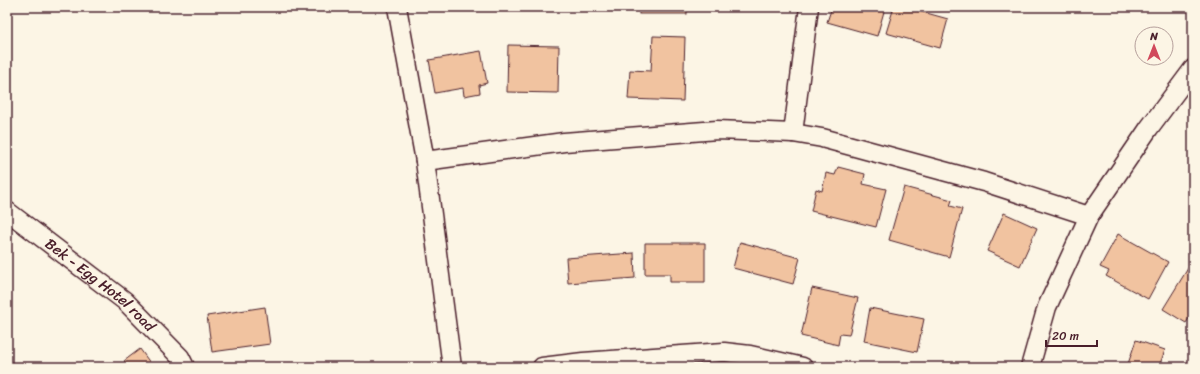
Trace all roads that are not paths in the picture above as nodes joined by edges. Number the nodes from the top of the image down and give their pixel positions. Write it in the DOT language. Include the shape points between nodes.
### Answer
graph roads {
  1 [pos="397,7"];
  2 [pos="809,7"];
  3 [pos="1193,69"];
  4 [pos="793,133"];
  5 [pos="425,161"];
  6 [pos="7,211"];
  7 [pos="1089,216"];
  8 [pos="185,367"];
  9 [pos="452,367"];
  10 [pos="542,367"];
  11 [pos="804,367"];
  12 [pos="1030,367"];
  1 -- 5 [label="street"];
  2 -- 4 [label="street"];
  3 -- 7 [label="street"];
  4 -- 5 [label="street" via="717,130 564,142"];
  4 -- 7 [label="street" via="822,138 984,182"];
  5 -- 9 [label="street"];
  6 -- 8 [label="street, Bek - Egg Hotel road" via="125,301 180,357"];
  7 -- 12 [label="street" via="1047,308"];
  10 -- 11 [label="street" via="724,352"];
}
